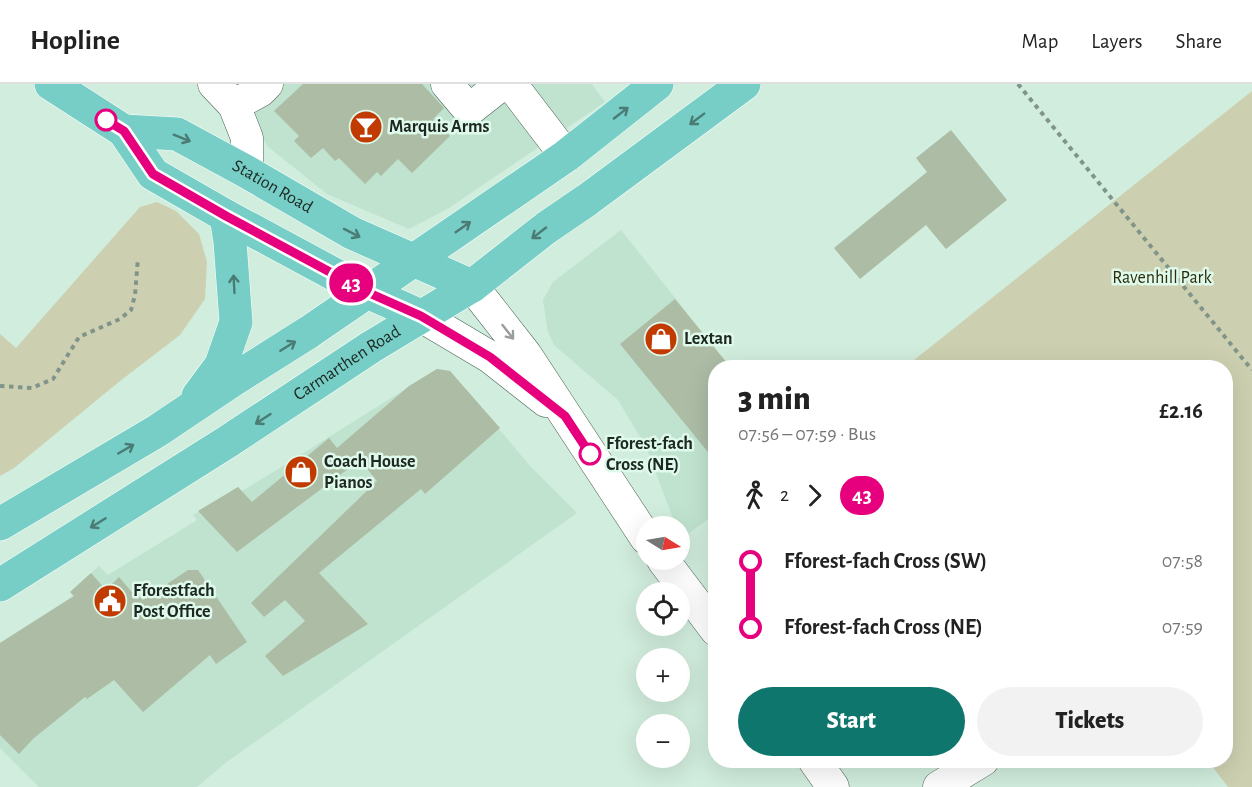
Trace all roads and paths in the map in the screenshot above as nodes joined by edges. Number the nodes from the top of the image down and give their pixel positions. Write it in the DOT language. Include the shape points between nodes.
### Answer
graph roads {
  1 [pos="51,84"];
  2 [pos="267,84"];
  3 [pos="447,84"];
  4 [pos="502,84"];
  5 [pos="512,84"];
  6 [pos="657,84"];
  7 [pos="744,84"];
  8 [pos="1018,84"];
  9 [pos="224,94"];
  10 [pos="124,131"];
  11 [pos="566,156"];
  12 [pos="247,171"];
  13 [pos="226,216"];
  14 [pos="138,258"];
  15 [pos="415,260"];
  16 [pos="472,286"];
  17 [pos="367,292"];
  18 [pos="421,316"];
  19 [pos="1252,369"];
  20 [pos="0,386"];
  21 [pos="186,412"];
  22 [pos="565,416"];
  23 [pos="636,523"];
  24 [pos="0,524"];
  25 [pos="671,570"];
  26 [pos="0,585"];
  27 [pos="708,619"];
  28 [pos="970,768"];
  29 [pos="939,787"];
  1 -- 10 [label="main road, Station Road"];
  2 -- 9 [label="street" via="260,92"];
  3 -- 4 [label="street" via="469,110"];
  5 -- 11 [label="street"];
  11 -- 6 [label="main road, one-way"];
  7 -- 16 [label="main road, Carmarthen Road, one-way"];
  8 -- 19 [label="path"];
  9 -- 12 [label="street" via="247,138"];
  10 -- 12 [label="main road, Station Road, one-way" via="177,135"];
  10 -- 13 [label="main road, Station Road" via="153,174"];
  15 -- 11 [label="main road, one-way"];
  12 -- 15 [label="main road, Station Road, one-way" via="352,233"];
  13 -- 17 [label="main road, Station Road"];
  21 -- 13 [label="main road, one-way" via="221,365 236,322"];
  14 -- 20 [label="path" via="131,310 120,320 79,337 53,379 32,388"];
  15 -- 16 [label="main road, Station Road"];
  15 -- 17 [label="main road"];
  16 -- 18 [label="main road, Carmarthen Road"];
  16 -- 22 [label="street, one-way" via="526,355"];
  17 -- 18 [label="main road, Station Road"];
  21 -- 17 [label="main road, one-way"];
  18 -- 22 [label="street" via="490,357"];
  18 -- 26 [label="main road, Carmarthen Road, one-way"];
  24 -- 21 [label="main road, one-way"];
  22 -- 23 [label="street"];
  25 -- 27 [label="street"];
  28 -- 29 [label="street"];
}
